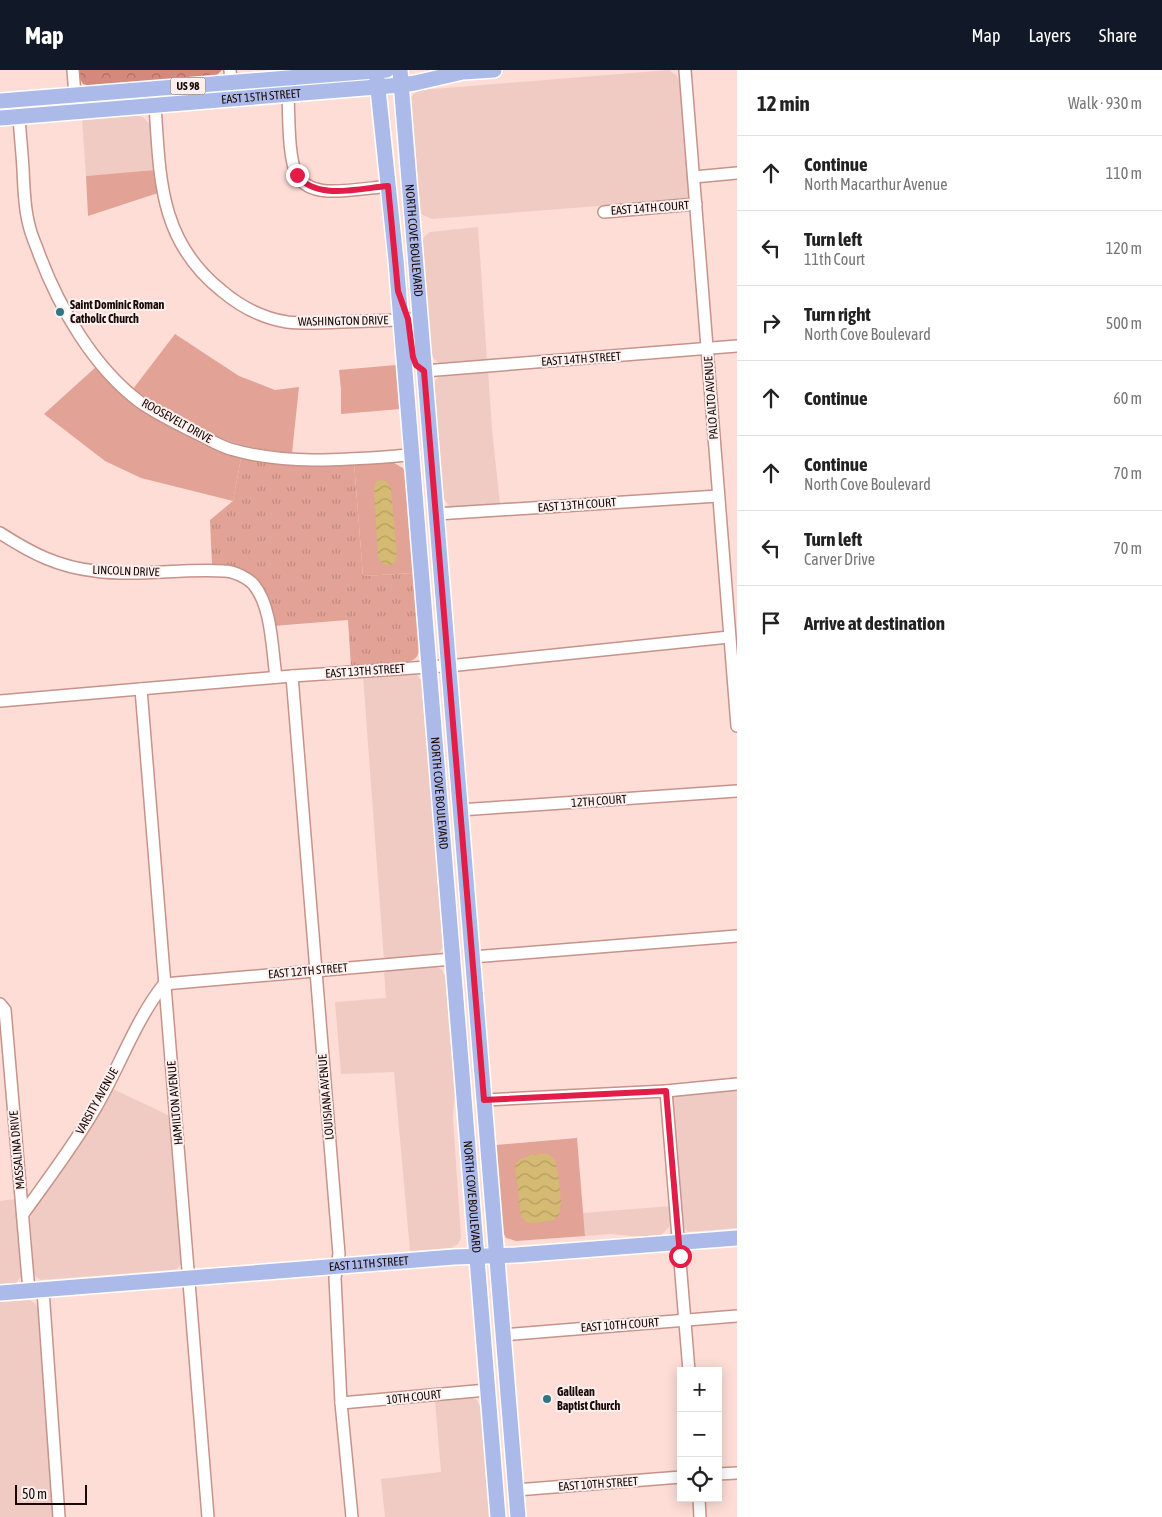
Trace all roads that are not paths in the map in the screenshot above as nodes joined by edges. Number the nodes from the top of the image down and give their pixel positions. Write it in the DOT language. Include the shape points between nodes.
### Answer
graph roads {
  1 [pos="73,70"];
  2 [pos="380,70"];
  3 [pos="440,70"];
  4 [pos="494,70"];
  5 [pos="685,70"];
  6 [pos="463,72"];
  7 [pos="230,76"];
  8 [pos="401,77"];
  9 [pos="378,87"];
  10 [pos="153,88"];
  11 [pos="288,94"];
  12 [pos="75,95"];
  13 [pos="232,99"];
  14 [pos="17,100"];
  15 [pos="0,101"];
  16 [pos="155,105"];
  17 [pos="76,111"];
  18 [pos="19,116"];
  19 [pos="0,118"];
  20 [pos="737,173"];
  21 [pos="694,176"];
  22 [pos="388,186"];
  23 [pos="696,204"];
  24 [pos="604,212"];
  25 [pos="404,320"];
  26 [pos="737,346"];
  27 [pos="707,349"];
  28 [pos="424,371"];
  29 [pos="411,455"];
  30 [pos="718,496"];
  31 [pos="436,514"];
  32 [pos="0,533"];
  33 [pos="729,637"];
  34 [pos="448,665"];
  35 [pos="428,666"];
  36 [pos="292,676"];
  37 [pos="276,678"];
  38 [pos="141,689"];
  39 [pos="0,701"];
  40 [pos="737,726"];
  41 [pos="737,791"];
  42 [pos="460,810"];
  43 [pos="737,936"];
  44 [pos="472,957"];
  45 [pos="452,959"];
  46 [pos="315,970"];
  47 [pos="164,984"];
  48 [pos="2,1007"];
  49 [pos="737,1084"];
  50 [pos="666,1091"];
  51 [pos="484,1100"];
  52 [pos="23,1214"];
  53 [pos="737,1238"];
  54 [pos="679,1243"];
  55 [pos="477,1256"];
  56 [pos="497,1256"];
  57 [pos="336,1266"];
  58 [pos="190,1278"];
  59 [pos="36,1290"];
  60 [pos="0,1293"];
  61 [pos="737,1316"];
  62 [pos="685,1320"];
  63 [pos="503,1335"];
  64 [pos="689,1367"];
  65 [pos="488,1390"];
  66 [pos="341,1403"];
  67 [pos="737,1473"];
  68 [pos="722,1474"];
  69 [pos="677,1477"];
  70 [pos="516,1490"];
  71 [pos="699,1502"];
  72 [pos="59,1517"];
  73 [pos="208,1517"];
  74 [pos="352,1517"];
  75 [pos="498,1517"];
  76 [pos="518,1517"];
  77 [pos="700,1517"];
  1 -- 12 [label="street"];
  2 -- 7 [label="main road, EAST 15TH STREET / US 98"];
  2 -- 9 [label="main road, NORTH COVE BOULEVARD"];
  3 -- 6 [label="main road, EAST 15TH STREET / US 98"];
  4 -- 6 [label="main road, EAST 15TH STREET / US 98"];
  5 -- 21 [label="street, PALO ALTO AVENUE"];
  6 -- 8 [label="main road, EAST 15TH STREET / US 98" via="415,83"];
  7 -- 10 [label="main road, EAST 15TH STREET / US 98"];
  7 -- 13 [label="main road"];
  8 -- 9 [label="main road, EAST 15TH STREET / US 98"];
  8 -- 28 [label="main road, NORTH COVE BOULEVARD"];
  9 -- 11 [label="main road, EAST 15TH STREET / US 98"];
  9 -- 22 [label="main road, NORTH COVE BOULEVARD"];
  10 -- 12 [label="main road, EAST 15TH STREET / US 98"];
  10 -- 16 [label="main road"];
  11 -- 13 [label="main road, EAST 15TH STREET / US 98"];
  11 -- 22 [label="street" via="293,162 303,182 314,189 328,191"];
  12 -- 14 [label="main road, EAST 15TH STREET / US 98"];
  12 -- 17 [label="main road"];
  13 -- 16 [label="main road, EAST 15TH STREET / US 98"];
  14 -- 15 [label="main road, EAST 15TH STREET / US 98"];
  14 -- 18 [label="main road"];
  16 -- 17 [label="main road, EAST 15TH STREET / US 98"];
  16 -- 25 [label="street, WASHINGTON DRIVE" via="167,212 191,260 218,288 252,311 285,322"];
  17 -- 18 [label="main road, EAST 15TH STREET / US 98"];
  18 -- 19 [label="main road, EAST 15TH STREET / US 98"];
  18 -- 29 [label="street, ROOSEVELT DRIVE" via="25,207 48,277 62,307 88,348 140,402 233,450 294,459"];
  20 -- 21 [label="street"];
  21 -- 23 [label="street, PALO ALTO AVENUE"];
  22 -- 25 [label="main road, NORTH COVE BOULEVARD" via="398,291"];
  23 -- 24 [label="street, EAST 14TH COURT"];
  23 -- 27 [label="street, PALO ALTO AVENUE"];
  25 -- 28 [label="main road" via="416,365"];
  25 -- 29 [label="main road, NORTH COVE BOULEVARD"];
  26 -- 27 [label="street, EAST 14TH STREET"];
  27 -- 28 [label="street, EAST 14TH STREET"];
  27 -- 30 [label="street, PALO ALTO AVENUE"];
  28 -- 31 [label="main road, NORTH COVE BOULEVARD"];
  29 -- 35 [label="main road, NORTH COVE BOULEVARD"];
  30 -- 31 [label="street, EAST 13TH COURT"];
  30 -- 33 [label="street, PALO ALTO AVENUE"];
  31 -- 34 [label="main road, NORTH COVE BOULEVARD"];
  32 -- 37 [label="street, LINCOLN DRIVE" via="30,552 60,564 94,571 226,571 249,579 266,611"];
  33 -- 34 [label="street, EAST 13TH STREET"];
  33 -- 40 [label="street, PALO ALTO AVENUE"];
  34 -- 35 [label="street, EAST 13TH STREET"];
  34 -- 42 [label="main road, NORTH COVE BOULEVARD"];
  35 -- 36 [label="street, EAST 13TH STREET"];
  35 -- 45 [label="main road, NORTH COVE BOULEVARD"];
  36 -- 37 [label="street, EAST 13TH STREET"];
  36 -- 46 [label="street, LOUISIANA AVENUE"];
  37 -- 38 [label="street, EAST 13TH STREET"];
  38 -- 39 [label="street, EAST 13TH STREET"];
  38 -- 47 [label="street, HAMILTON AVENUE"];
  41 -- 42 [label="street, 12TH COURT"];
  42 -- 44 [label="main road, NORTH COVE BOULEVARD"];
  43 -- 44 [label="street"];
  44 -- 51 [label="main road, NORTH COVE BOULEVARD"];
  45 -- 46 [label="street, EAST 12TH STREET"];
  45 -- 55 [label="main road, NORTH COVE BOULEVARD"];
  46 -- 47 [label="street, EAST 12TH STREET"];
  46 -- 57 [label="street, LOUISIANA AVENUE" via="339,1254"];
  47 -- 52 [label="street, VARSITY AVENUE" via="142,1016 96,1107"];
  47 -- 58 [label="street, HAMILTON AVENUE"];
  48 -- 52 [label="street, MASSALINA DRIVE"];
  49 -- 50 [label="street"];
  50 -- 51 [label="street"];
  50 -- 54 [label="street"];
  51 -- 56 [label="main road, NORTH COVE BOULEVARD"];
  52 -- 59 [label="street, MASSALINA DRIVE"];
  53 -- 54 [label="main road, EAST 11TH STREET"];
  54 -- 56 [label="main road, EAST 11TH STREET"];
  54 -- 62 [label="street"];
  55 -- 56 [label="main road, EAST 11TH STREET"];
  55 -- 57 [label="main road, EAST 11TH STREET"];
  55 -- 65 [label="main road, NORTH COVE BOULEVARD"];
  56 -- 63 [label="main road, NORTH COVE BOULEVARD"];
  57 -- 58 [label="main road, EAST 11TH STREET"];
  57 -- 66 [label="street, LOUISIANA AVENUE"];
  58 -- 59 [label="main road, EAST 11TH STREET"];
  58 -- 73 [label="street, HAMILTON AVENUE"];
  59 -- 60 [label="main road, EAST 11TH STREET"];
  59 -- 72 [label="street, MASSALINA DRIVE"];
  61 -- 62 [label="street, EAST 10TH COURT"];
  62 -- 63 [label="street, EAST 10TH COURT"];
  62 -- 64 [label="street"];
  63 -- 70 [label="main road, NORTH COVE BOULEVARD"];
  65 -- 66 [label="street, 10TH COURT"];
  65 -- 75 [label="main road, NORTH COVE BOULEVARD"];
  66 -- 74 [label="street, LOUISIANA AVENUE"];
  67 -- 68 [label="street"];
  69 -- 70 [label="street, EAST 10TH STREET"];
  70 -- 76 [label="main road, NORTH COVE BOULEVARD"];
  71 -- 77 [label="street"];
}
